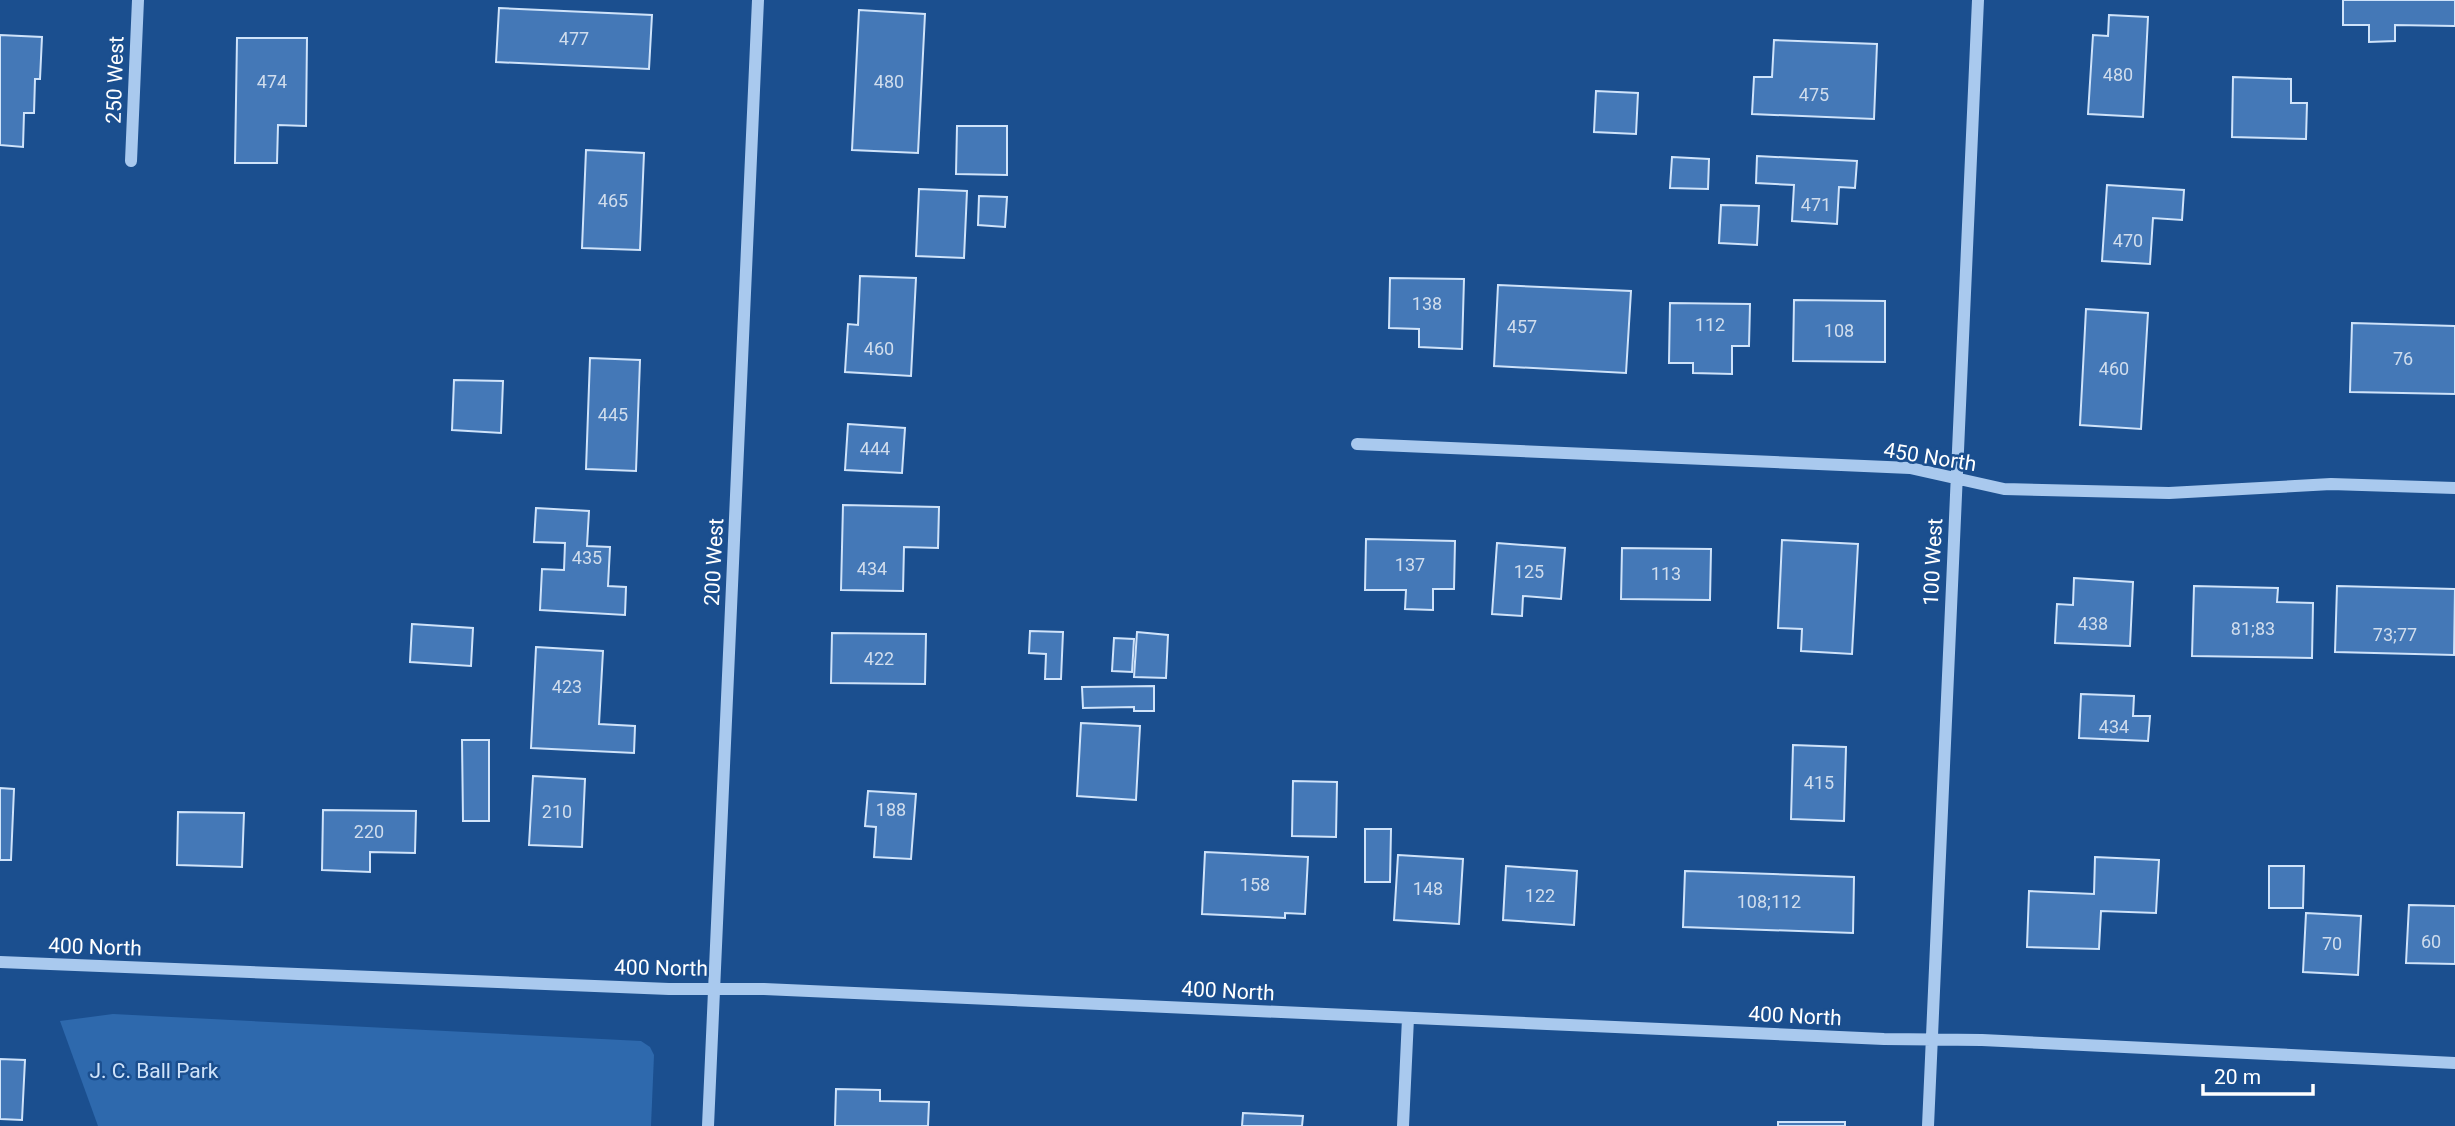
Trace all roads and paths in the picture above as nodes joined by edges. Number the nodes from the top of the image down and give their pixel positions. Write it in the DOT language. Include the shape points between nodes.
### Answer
graph roads {
  1 [pos="138,0"];
  2 [pos="758,0"];
  3 [pos="1978,0"];
  4 [pos="131,161"];
  5 [pos="1357,444"];
  6 [pos="1956,480"];
  7 [pos="2455,488"];
  8 [pos="0,962"];
  9 [pos="713,989"];
  10 [pos="1408,1018"];
  11 [pos="1932,1039"];
  12 [pos="2455,1063"];
  13 [pos="708,1126"];
  14 [pos="1403,1126"];
  15 [pos="1928,1126"];
  1 -- 4 [label="street, 250 West"];
  2 -- 9 [label="street, 200 West"];
  3 -- 6 [label="street, 100 West"];
  5 -- 6 [label="street, 450 North" via="1910,468"];
  6 -- 7 [label="street, 450 North" via="2004,489 2135,493 2331,484"];
  6 -- 11 [label="street, 100 West"];
  8 -- 9 [label="street, 400 North"];
  9 -- 10 [label="street, 400 North"];
  9 -- 13 [label="street, 200 West"];
  10 -- 11 [label="street, 400 North"];
  10 -- 14 [label="street"];
  11 -- 12 [label="street, 400 North"];
  11 -- 15 [label="street, 100 West"];
}
